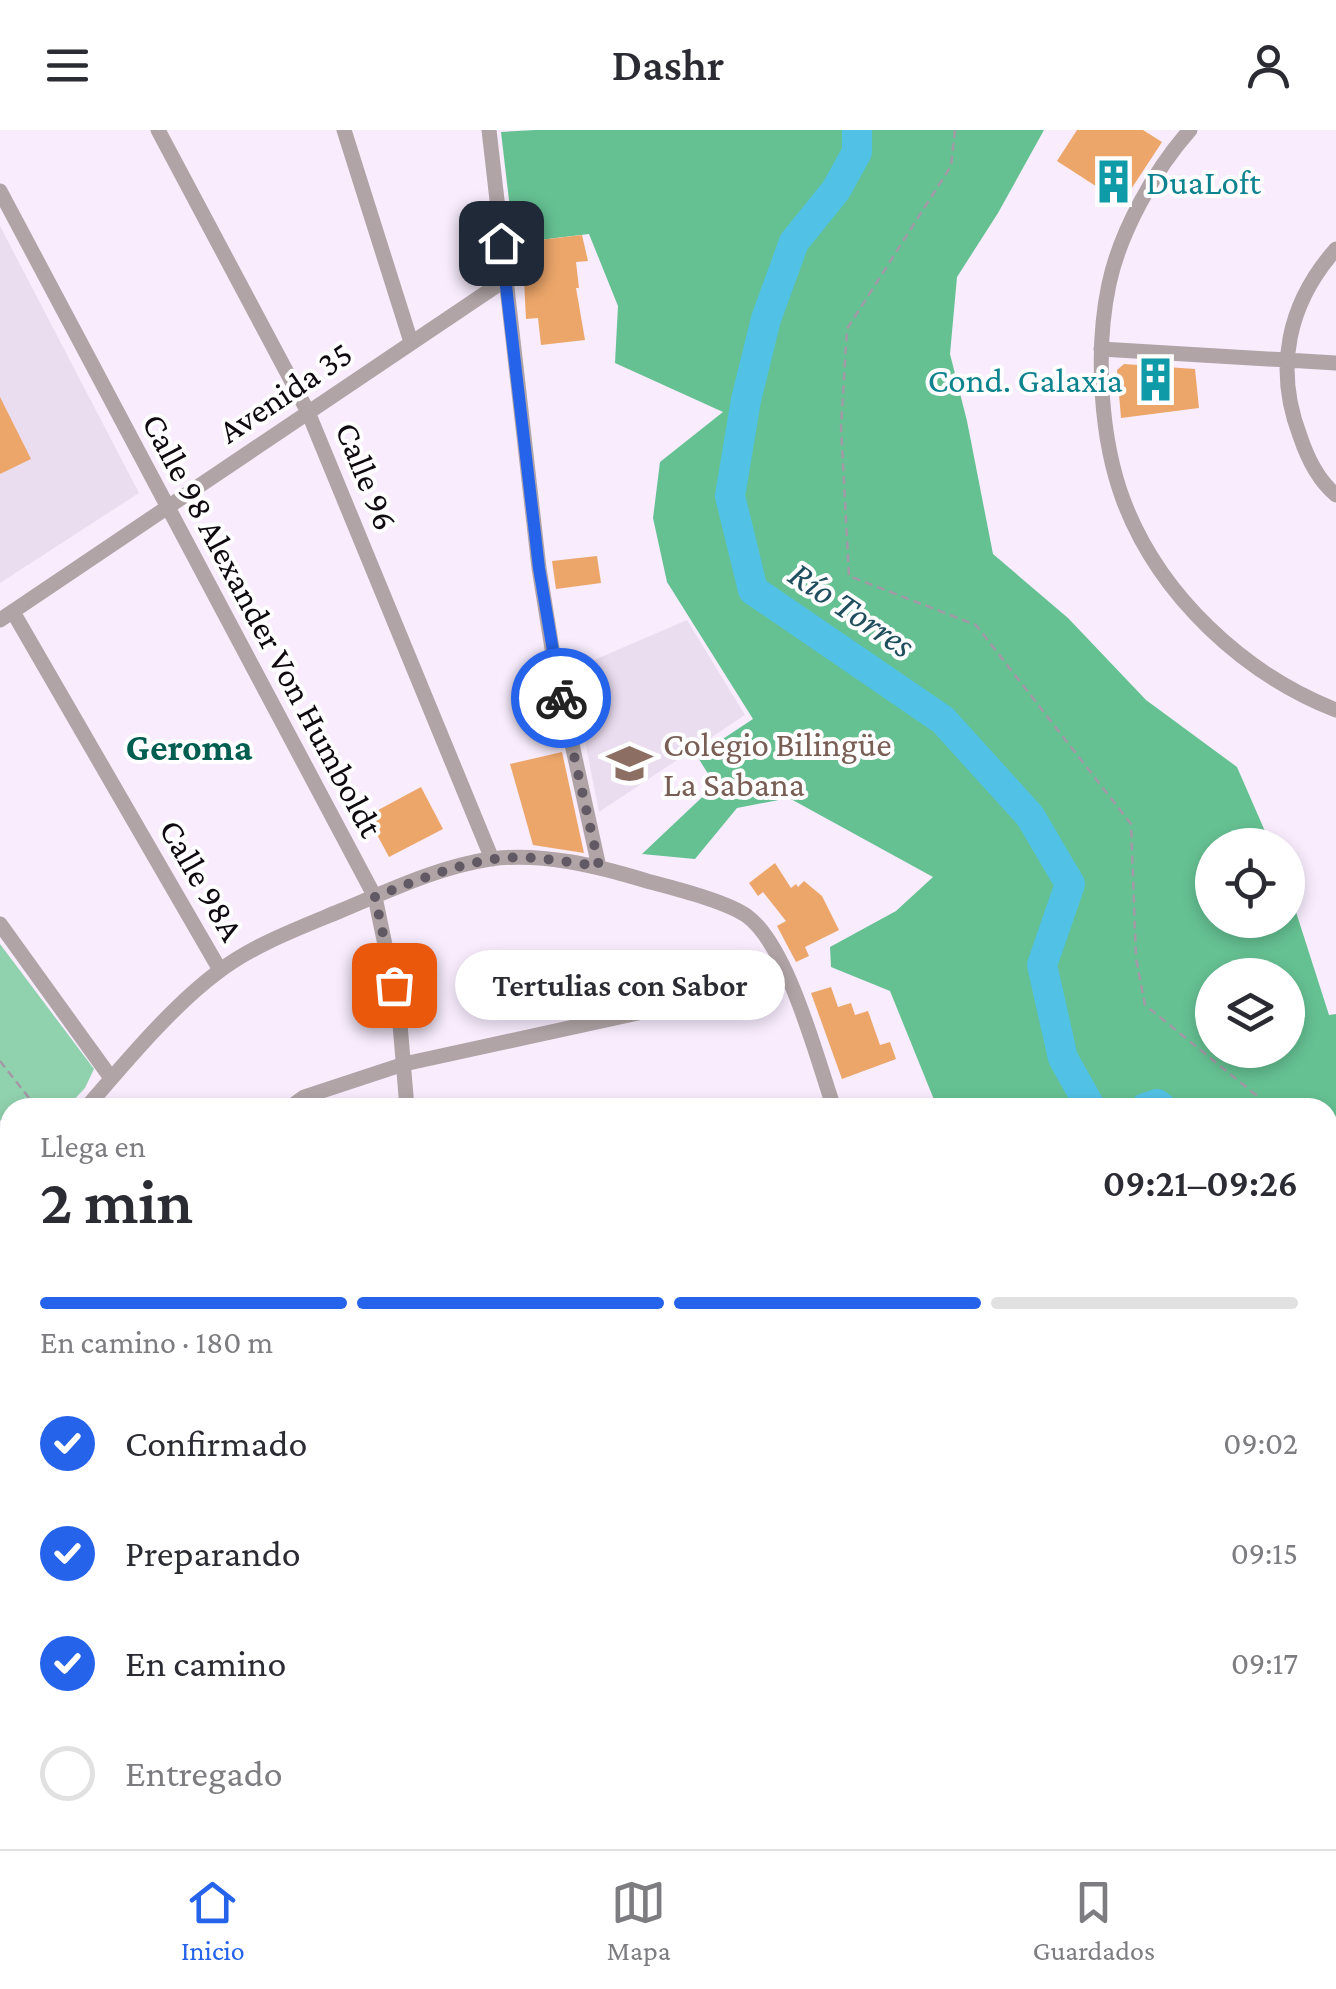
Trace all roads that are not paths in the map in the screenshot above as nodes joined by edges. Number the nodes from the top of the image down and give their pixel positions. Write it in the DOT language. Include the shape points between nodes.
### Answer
graph roads {
  1 [pos="158,130"];
  2 [pos="344,130"];
  3 [pos="489,130"];
  4 [pos="1190,130"];
  5 [pos="0,191"];
  6 [pos="1336,249"];
  7 [pos="505,280"];
  8 [pos="411,342"];
  9 [pos="1101,349"];
  10 [pos="1286,361"];
  11 [pos="1336,364"];
  12 [pos="308,412"];
  13 [pos="1336,495"];
  14 [pos="167,509"];
  15 [pos="6,616"];
  16 [pos="1336,710"];
  17 [pos="492,859"];
  18 [pos="599,866"];
  19 [pos="375,897"];
  20 [pos="0,924"];
  21 [pos="220,970"];
  22 [pos="790,980"];
  23 [pos="404,1064"];
  24 [pos="111,1078"];
  25 [pos="94,1098"];
  26 [pos="303,1098"];
  27 [pos="407,1098"];
  28 [pos="831,1098"];
  1 -- 12 [label="street, Calle 96"];
  2 -- 8 [label="street"];
  3 -- 7 [label="street"];
  4 -- 9 [label="street" via="1133,219 1109,282"];
  5 -- 14 [label="street, Calle 98 Alexander Von Humboldt"];
  6 -- 10 [label="street" via="1313,276 1293,322"];
  7 -- 8 [label="street, Avenida 35"];
  7 -- 18 [label="street" via="555,667"];
  8 -- 12 [label="street, Avenida 35"];
  9 -- 10 [label="street"];
  9 -- 16 [label="street" via="1108,447 1124,503 1151,554 1190,609 1236,652 1299,696"];
  10 -- 11 [label="street"];
  10 -- 13 [label="street" via="1290,411 1306,455"];
  12 -- 14 [label="street, Avenida 35"];
  12 -- 17 [label="street, Calle 96"];
  14 -- 15 [label="street, Avenida 35"];
  14 -- 19 [label="street, Calle 98 Alexander Von Humboldt"];
  15 -- 21 [label="street, Calle 98A"];
  17 -- 18 [label="street"];
  17 -- 19 [label="street"];
  18 -- 22 [label="street" via="747,916"];
  19 -- 21 [label="street"];
  19 -- 23 [label="street, Calle 98 Alexander Von Humboldt"];
  20 -- 24 [label="street"];
  21 -- 24 [label="street"];
  22 -- 23 [label="street"];
  22 -- 28 [label="street"];
  23 -- 26 [label="street"];
  23 -- 27 [label="street, Calle 98 Alexander Von Humboldt"];
  24 -- 25 [label="street"];
}
